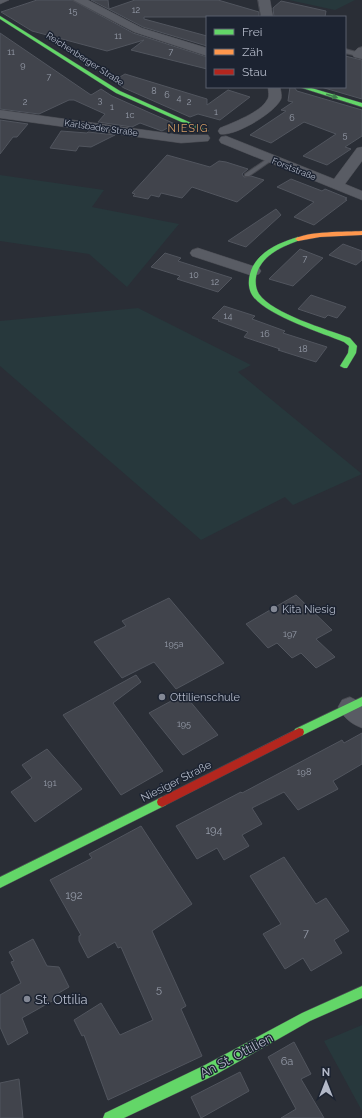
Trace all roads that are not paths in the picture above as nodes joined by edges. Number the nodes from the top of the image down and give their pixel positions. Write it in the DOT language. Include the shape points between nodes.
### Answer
graph roads {
  1 [pos="3,0"];
  2 [pos="79,0"];
  3 [pos="264,0"];
  4 [pos="0,1"];
  5 [pos="267,16"];
  6 [pos="0,17"];
  7 [pos="346,51"];
  8 [pos="206,52"];
  9 [pos="361,53"];
  10 [pos="274,88"];
  11 [pos="305,88"];
  12 [pos="362,105"];
  13 [pos="0,114"];
  14 [pos="204,134"];
  15 [pos="226,136"];
  16 [pos="362,151"];
  17 [pos="270,159"];
  18 [pos="247,175"];
  19 [pos="336,186"];
  20 [pos="362,196"];
  21 [pos="362,233"];
  22 [pos="198,253"];
  23 [pos="253,270"];
  24 [pos="344,366"];
  25 [pos="358,709"];
  26 [pos="0,883"];
  27 [pos="362,992"];
  28 [pos="110,1118"];
  1 -- 4 [label="street"];
  2 -- 8 [label="street" via="138,30"];
  3 -- 5 [label="street"];
  6 -- 14 [label="street, Reichenberger Straße" via="118,92"];
  7 -- 9 [label="lane"];
  10 -- 15 [label="street" via="275,96 269,105"];
  11 -- 12 [label="street, one-way"];
  13 -- 14 [label="street, Karlsbader Straße" via="181,139"];
  14 -- 15 [label="street, Karlsbader Straße" via="216,129"];
  15 -- 17 [label="street, Forststraße"];
  16 -- 19 [label="street"];
  17 -- 18 [label="lane"];
  17 -- 19 [label="street, Forststraße"];
  19 -- 20 [label="street, Forststraße"];
  21 -- 23 [label="street" via="309,236 291,241 266,256"];
  22 -- 23 [label="street"];
  23 -- 24 [label="street" via="252,285 255,294 263,302 288,316 347,340 353,346"];
  25 -- 26 [label="street, Niesiger Straße"];
  27 -- 28 [label="street, An St. Ottilien" via="306,1017 210,1070"];
}
